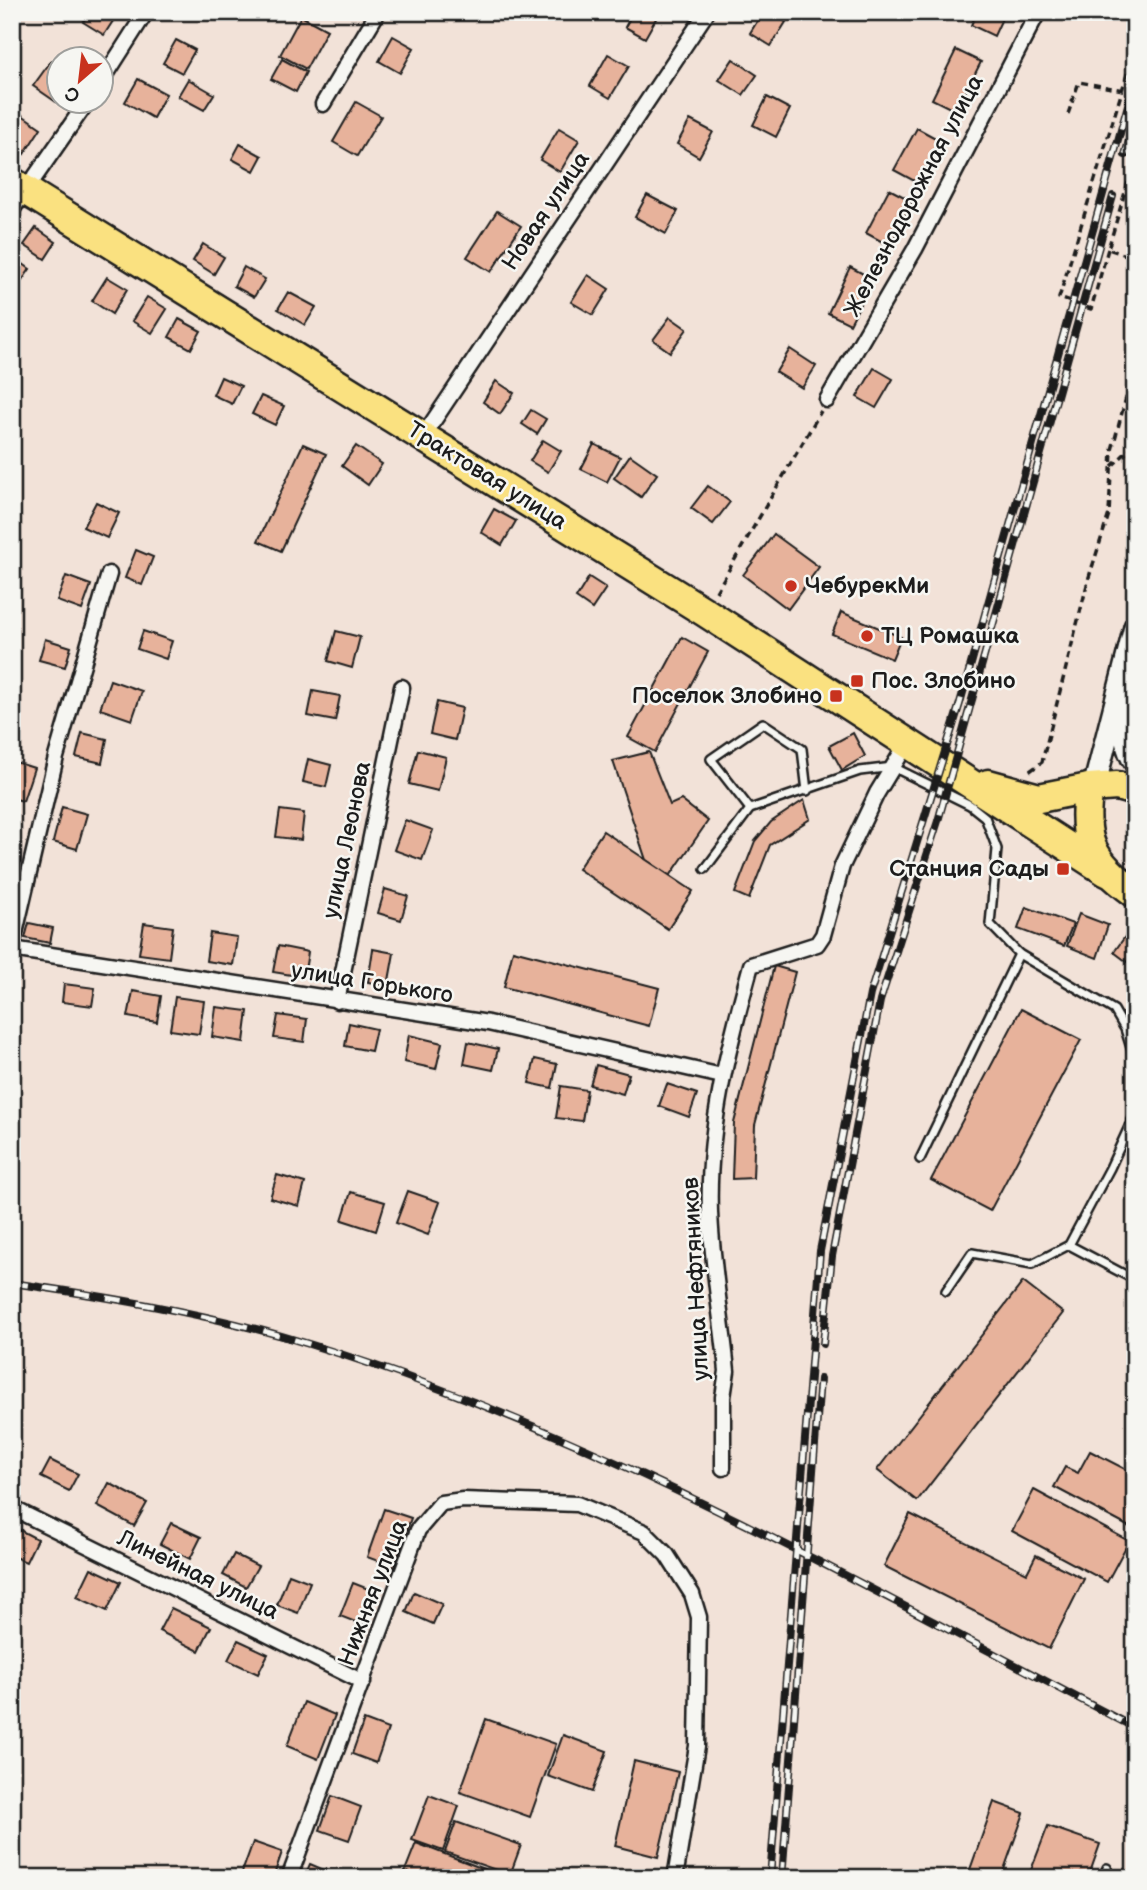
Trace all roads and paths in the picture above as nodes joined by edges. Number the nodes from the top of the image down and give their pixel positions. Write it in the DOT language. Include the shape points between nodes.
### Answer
graph roads {
  1 [pos="146,12"];
  2 [pos="378,12"];
  3 [pos="707,12"];
  4 [pos="1038,12"];
  5 [pos="1135,48"];
  6 [pos="116,59"];
  7 [pos="1123,90"];
  8 [pos="323,104"];
  9 [pos="1068,114"];
  10 [pos="76,116"];
  11 [pos="1135,159"];
  12 [pos="17,194"];
  13 [pos="1108,249"];
  14 [pos="1135,258"];
  15 [pos="1135,364"];
  16 [pos="827,400"];
  17 [pos="424,435"];
  18 [pos="1135,444"];
  19 [pos="1111,467"];
  20 [pos="109,574"];
  21 [pos="705,612"];
  22 [pos="1135,627"];
  23 [pos="1121,677"];
  24 [pos="402,687"];
  25 [pos="908,742"];
  26 [pos="1135,762"];
  27 [pos="893,767"];
  28 [pos="958,775"];
  29 [pos="1091,788"];
  30 [pos="1011,790"];
  31 [pos="807,791"];
  32 [pos="1135,791"];
  33 [pos="750,810"];
  34 [pos="705,869"];
  35 [pos="1107,872"];
  36 [pos="1135,893"];
  37 [pos="12,948"];
  38 [pos="1019,954"];
  39 [pos="337,1001"];
  40 [pos="1134,1057"];
  41 [pos="723,1076"];
  42 [pos="920,1159"];
  43 [pos="1069,1244"];
  44 [pos="1135,1280"];
  45 [pos="946,1290"];
  46 [pos="723,1468"];
  47 [pos="12,1508"];
  48 [pos="363,1682"];
  49 [pos="1107,1868"];
  50 [pos="289,1878"];
  51 [pos="675,1878"];
  52 [pos="1103,1878"];
  1 -- 6 [label="street"];
  2 -- 8 [label="street"];
  3 -- 17 [label="street, Новая улица"];
  4 -- 16 [label="street, Железнодорожная улица" via="915,249"];
  5 -- 7 [label="path"];
  7 -- 9 [label="path" via="1079,82"];
  7 -- 13 [label="path" via="1059,298 1091,309"];
  10 -- 12 [label="street"];
  11 -- 13 [label="path"];
  12 -- 17 [label="highway, Трактовая улица"];
  13 -- 14 [label="path"];
  15 -- 19 [label="path"];
  16 -- 21 [label="path"];
  17 -- 21 [label="highway, Трактовая улица"];
  18 -- 19 [label="path"];
  19 -- 30 [label="path" via="1109,514 1042,761"];
  20 -- 37 [label="street" via="56,757"];
  21 -- 25 [label="highway, Трактовая улица"];
  22 -- 23 [label="street"];
  23 -- 26 [label="street" via="1125,732"];
  23 -- 29 [label="street"];
  24 -- 39 [label="street, улица Леонова"];
  25 -- 27 [label="street, улица Нефтяников"];
  25 -- 28 [label="highway, Трактовая улица"];
  27 -- 31 [label="lane" via="860,771"];
  27 -- 38 [label="lane" via="985,817 997,849 990,924"];
  27 -- 41 [label="street, улица Нефтяников" via="842,866 817,944 751,965"];
  28 -- 30 [label="highway"];
  28 -- 35 [label="highway, Трактовая улица"];
  29 -- 30 [label="highway" via="1039,798"];
  29 -- 32 [label="highway" via="1117,786"];
  29 -- 35 [label="highway" via="1084,815 1086,837"];
  31 -- 33 [label="lane"];
  31 -- 33 [label="lane" via="802,749 763,723 711,759"];
  33 -- 34 [label="lane"];
  35 -- 36 [label="highway, Трактовая улица"];
  37 -- 39 [label="street, улица Горького"];
  38 -- 40 [label="lane" via="1114,1010"];
  38 -- 42 [label="lane"];
  39 -- 41 [label="street, улица Горького" via="488,1023"];
  40 -- 43 [label="lane" via="1134,1116"];
  41 -- 46 [label="street, улица Нефтяников" via="710,1212 727,1371"];
  43 -- 44 [label="lane"];
  43 -- 45 [label="lane" via="1032,1264 972,1253"];
  47 -- 48 [label="street, Линейная улица"];
  48 -- 50 [label="street, Нижняя улица"];
  48 -- 51 [label="street, Нижняя улица" via="418,1530 442,1503 577,1504 644,1532 667,1555 692,1594 699,1616 697,1746"];
  49 -- 52 [label="lane"];
}
